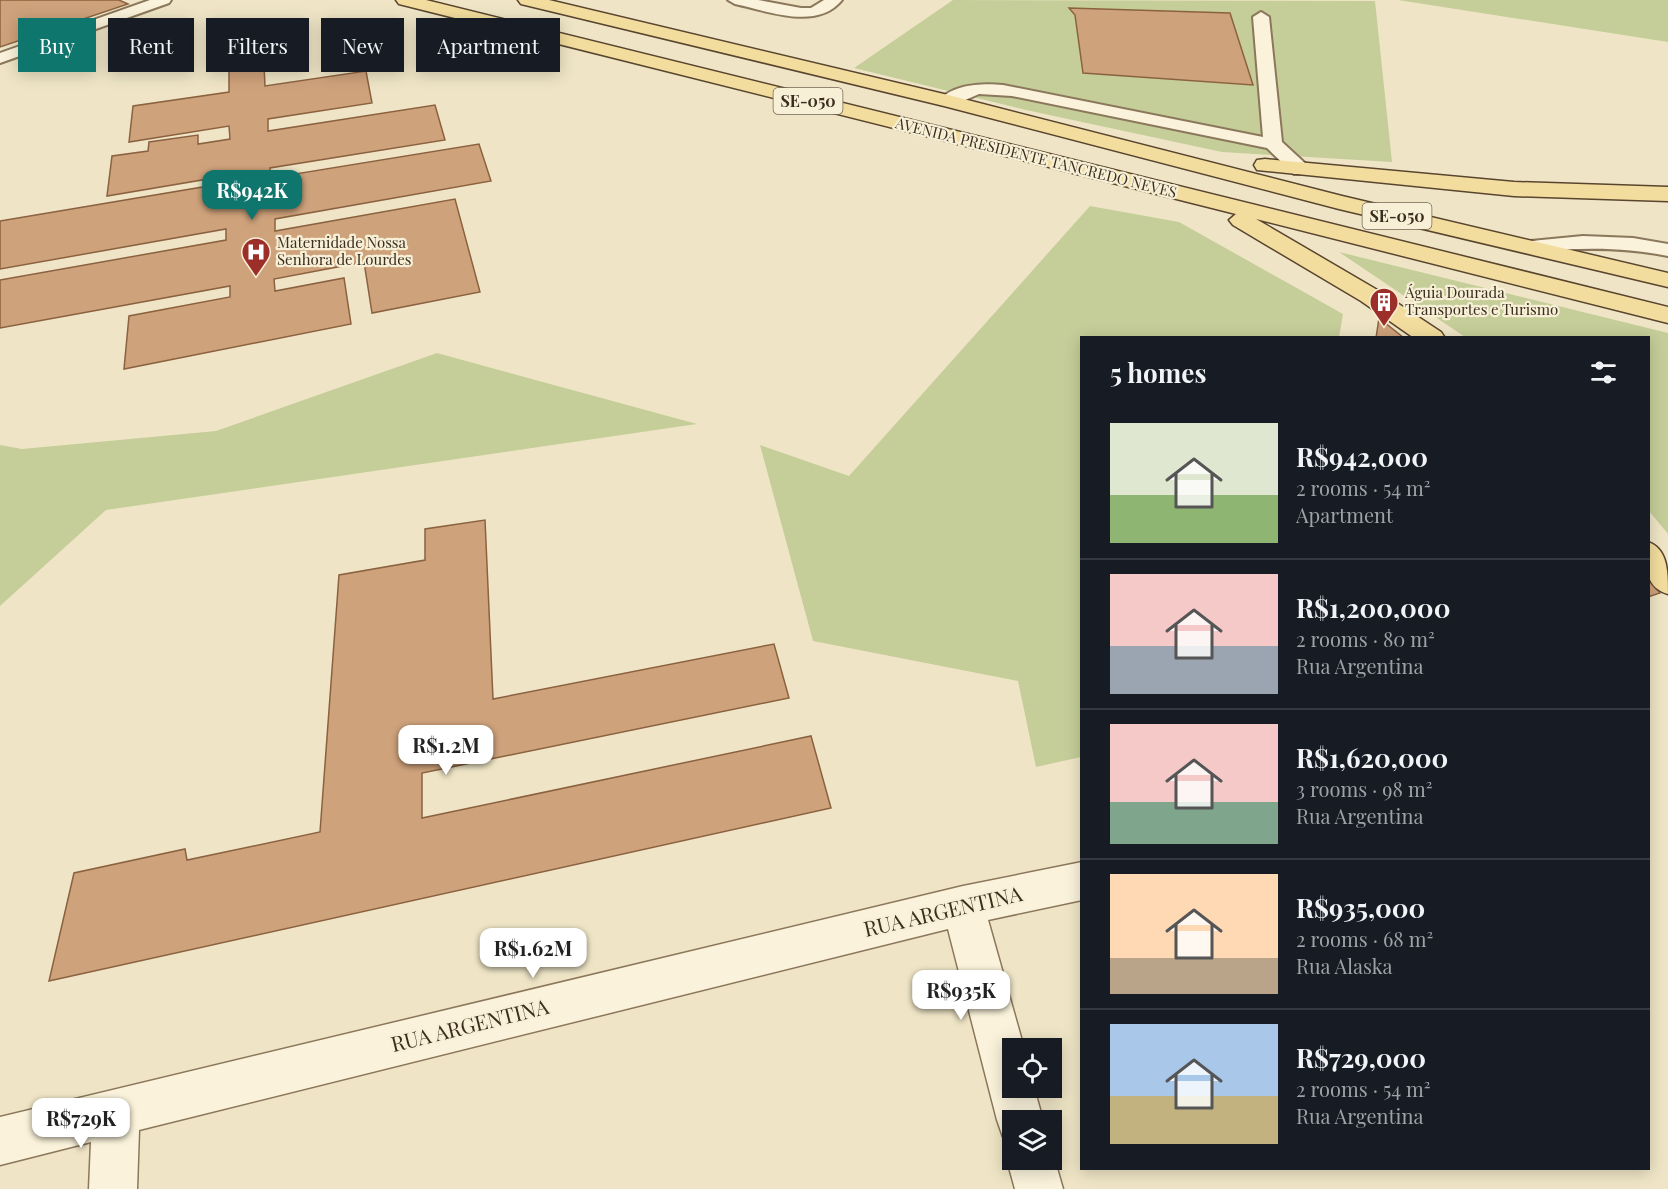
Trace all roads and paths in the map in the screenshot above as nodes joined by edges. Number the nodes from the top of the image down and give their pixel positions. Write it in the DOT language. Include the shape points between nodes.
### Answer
graph roads {
  1 [pos="164,0"];
  2 [pos="405,0"];
  3 [pos="527,0"];
  4 [pos="735,0"];
  5 [pos="835,0"];
  6 [pos="1261,17"];
  7 [pos="0,58"];
  8 [pos="948,101"];
  9 [pos="1273,144"];
  10 [pos="1127,147"];
  11 [pos="1301,170"];
  12 [pos="1668,194"];
  13 [pos="1211,202"];
  14 [pos="1531,247"];
  15 [pos="1668,250"];
  16 [pos="1668,280"];
  17 [pos="1668,315"];
  18 [pos="1429,336"];
  19 [pos="1650,556"];
  20 [pos="1668,582"];
  21 [pos="1080,881"];
  22 [pos="963,906"];
  23 [pos="1017,1110"];
  24 [pos="116,1112"];
  25 [pos="0,1141"];
  26 [pos="1034,1170"];
  27 [pos="113,1189"];
  28 [pos="1039,1189"];
  1 -- 7 [label="lane"];
  2 -- 13 [label="main road, AVENIDA PRESIDENTE TANCREDO NEVES / SE-050"];
  3 -- 8 [label="main road, AVENIDA PRESIDENTE TANCREDO NEVES / SE-050"];
  4 -- 5 [label="lane" via="801,13 815,12"];
  6 -- 9 [label="lane"];
  8 -- 9 [label="lane" via="970,89 996,88"];
  8 -- 10 [label="main road, AVENIDA PRESIDENTE TANCREDO NEVES / SE-050"];
  9 -- 11 [label="lane"];
  10 -- 11 [label="main road"];
  10 -- 14 [label="main road, AVENIDA PRESIDENTE TANCREDO NEVES / SE-050"];
  11 -- 12 [label="main road" via="1514,189"];
  13 -- 17 [label="main road, AVENIDA PRESIDENTE TANCREDO NEVES / SE-050"];
  13 -- 18 [label="main road" via="1370,296"];
  14 -- 15 [label="lane" via="1577,240 1637,243"];
  14 -- 16 [label="main road, AVENIDA PRESIDENTE TANCREDO NEVES / SE-050"];
  19 -- 20 [label="main road"];
  21 -- 22 [label="street, RUA ARGENTINA"];
  22 -- 23 [label="street"];
  22 -- 24 [label="street, RUA ARGENTINA"];
  24 -- 25 [label="street, RUA ARGENTINA"];
  24 -- 27 [label="street"];
  26 -- 28 [label="street"];
}
